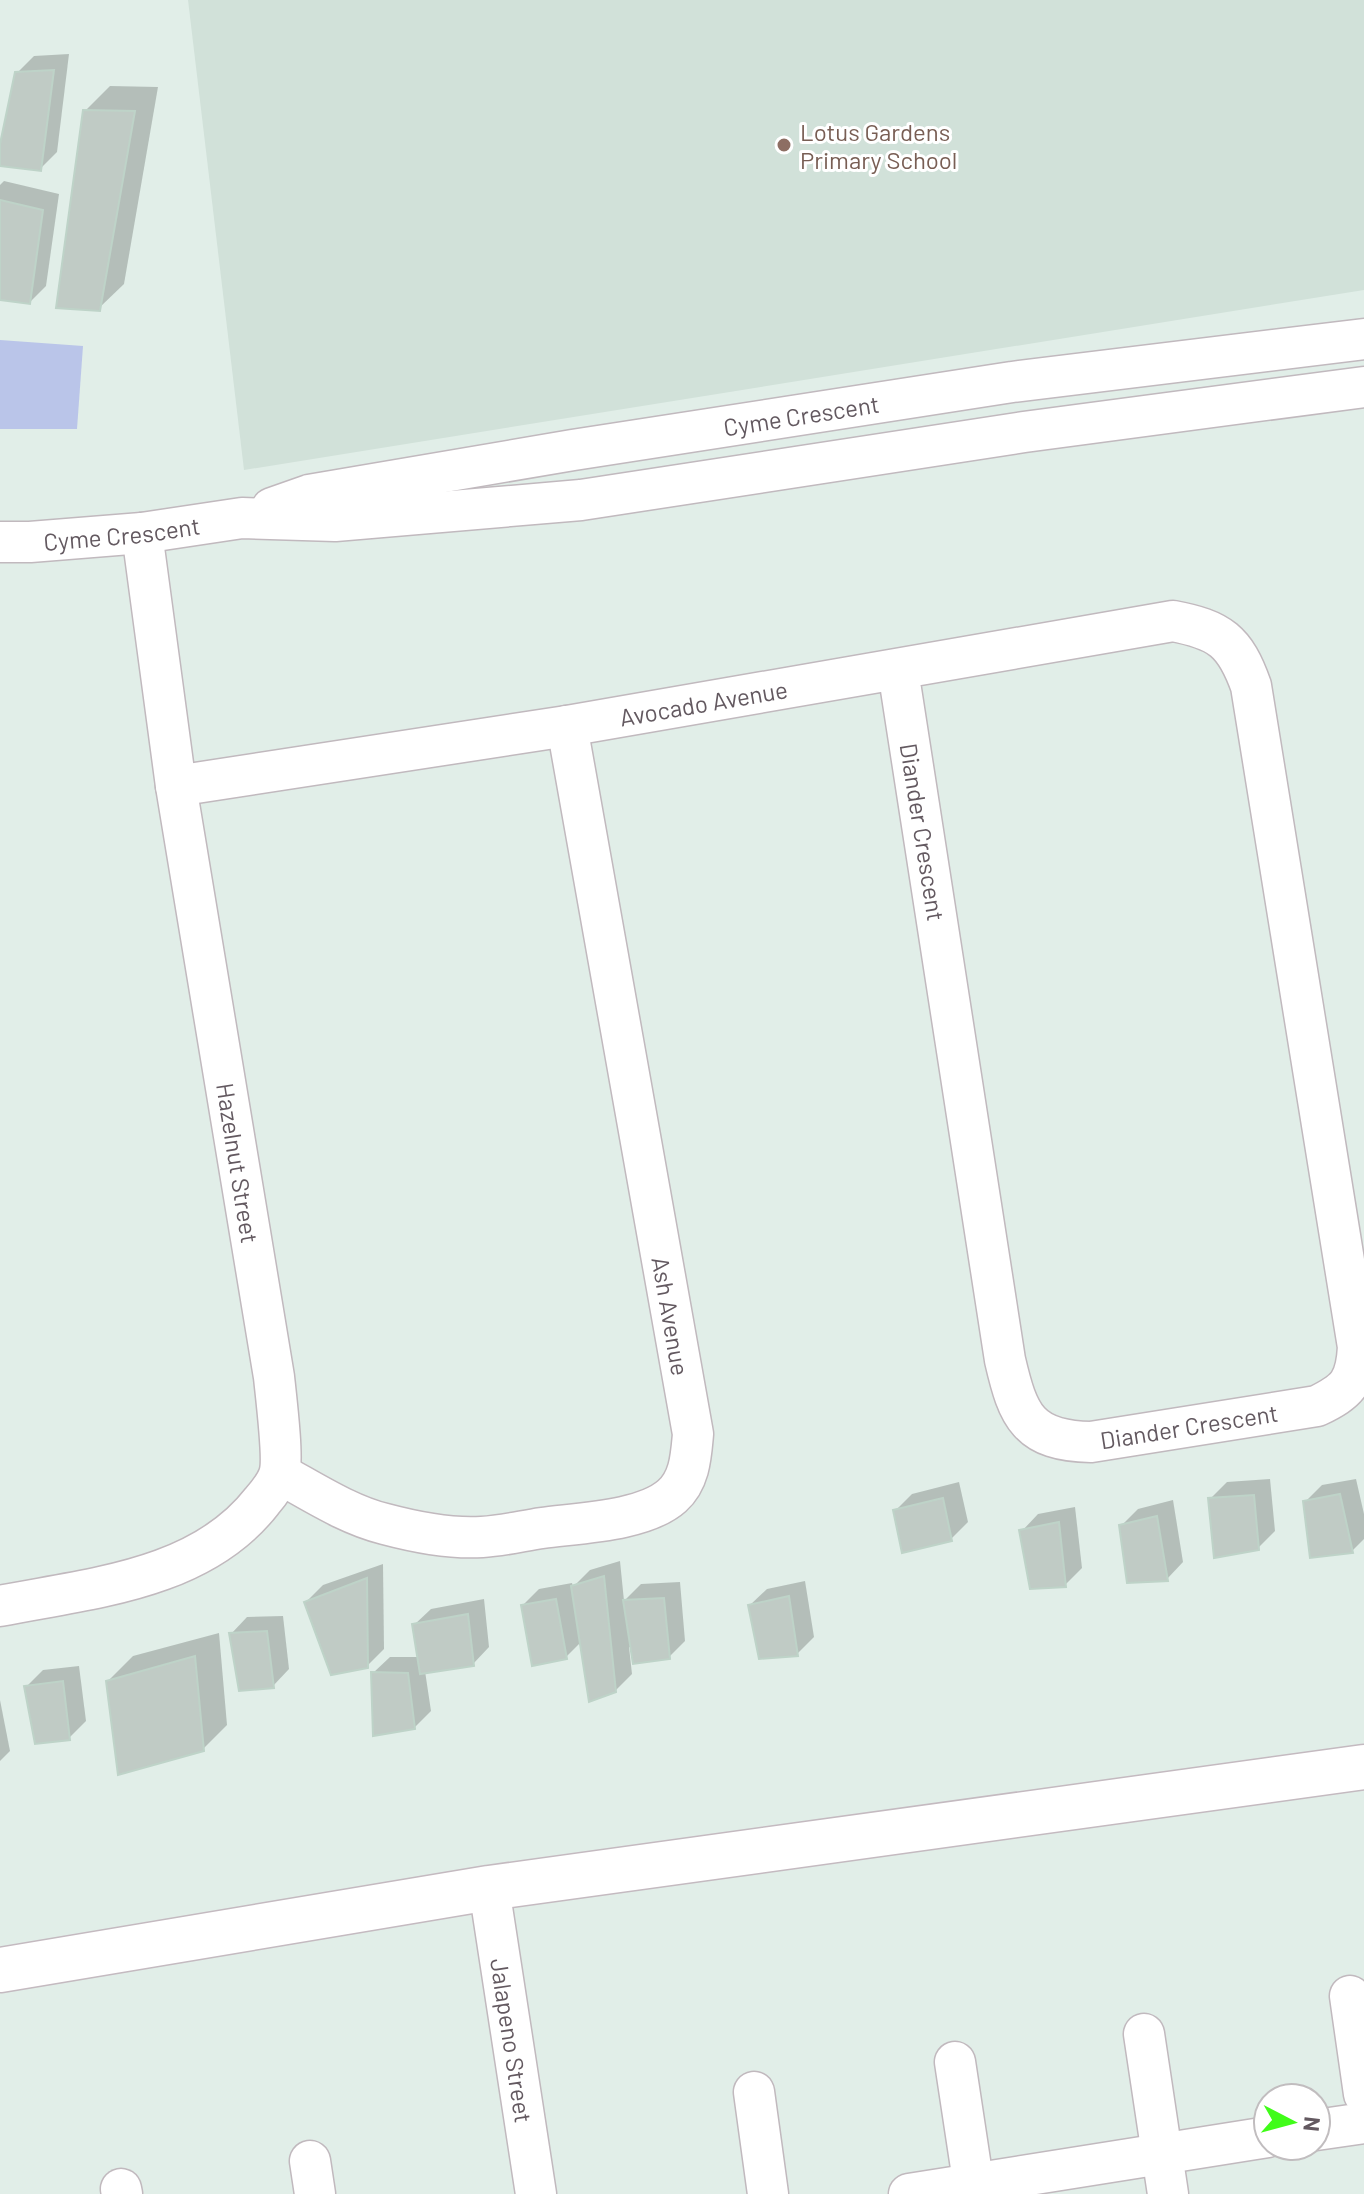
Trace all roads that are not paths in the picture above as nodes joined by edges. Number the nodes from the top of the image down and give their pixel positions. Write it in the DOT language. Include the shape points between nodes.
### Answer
graph roads {
  1 [pos="1364,339"];
  2 [pos="1364,387"];
  3 [pos="242,518"];
  4 [pos="142,533"];
  5 [pos="0,542"];
  6 [pos="1225,639"];
  7 [pos="898,670"];
  8 [pos="567,726"];
  9 [pos="176,786"];
  10 [pos="280,1474"];
  11 [pos="0,1606"];
  12 [pos="1364,1767"];
  13 [pos="489,1888"];
  14 [pos="0,1970"];
  15 [pos="1350,1996"];
  16 [pos="1144,2034"];
  17 [pos="955,2062"];
  18 [pos="754,2092"];
  19 [pos="1364,2094"];
  20 [pos="1364,2123"];
  21 [pos="1332,2128"];
  22 [pos="1252,2139"];
  23 [pos="1162,2153"];
  24 [pos="974,2189"];
  25 [pos="536,2194"];
  26 [pos="768,2194"];
  27 [pos="909,2194"];
  28 [pos="1168,2194"];
  1 -- 3 [label="street, Cyme Crescent" via="1012,382 573,450 309,495"];
  2 -- 3 [label="street, Cyme Crescent" via="1024,432 581,500 335,521"];
  3 -- 4 [label="street, Cyme Crescent"];
  4 -- 5 [label="street, Cyme Crescent"];
  4 -- 9 [label="street, Hazelnut Street"];
  6 -- 7 [label="street, Avocado Avenue" via="1173,621"];
  6 -- 7 [label="street, Diander Crescent" via="1251,686 1356,1332 1357,1370 1348,1387 1317,1406 1091,1442 1043,1434 1014,1398"];
  7 -- 8 [label="street, Avocado Avenue"];
  8 -- 9 [label="street, Avocado Avenue"];
  8 -- 10 [label="street, Ash Avenue" via="693,1434 684,1482 671,1497 628,1515 480,1537 382,1524"];
  9 -- 10 [label="street, Hazelnut Street" via="274,1377"];
  10 -- 11 [label="street" via="252,1515 226,1538 184,1561 146,1577"];
  12 -- 13 [label="street"];
  13 -- 14 [label="street"];
  13 -- 25 [label="street, Jalapeno Street"];
  15 -- 19 [label="street"];
  16 -- 23 [label="street"];
  17 -- 24 [label="street"];
  18 -- 26 [label="street"];
  20 -- 21 [label="street"];
  22 -- 23 [label="street"];
  23 -- 24 [label="street"];
  23 -- 28 [label="street"];
  24 -- 27 [label="street"];
}
